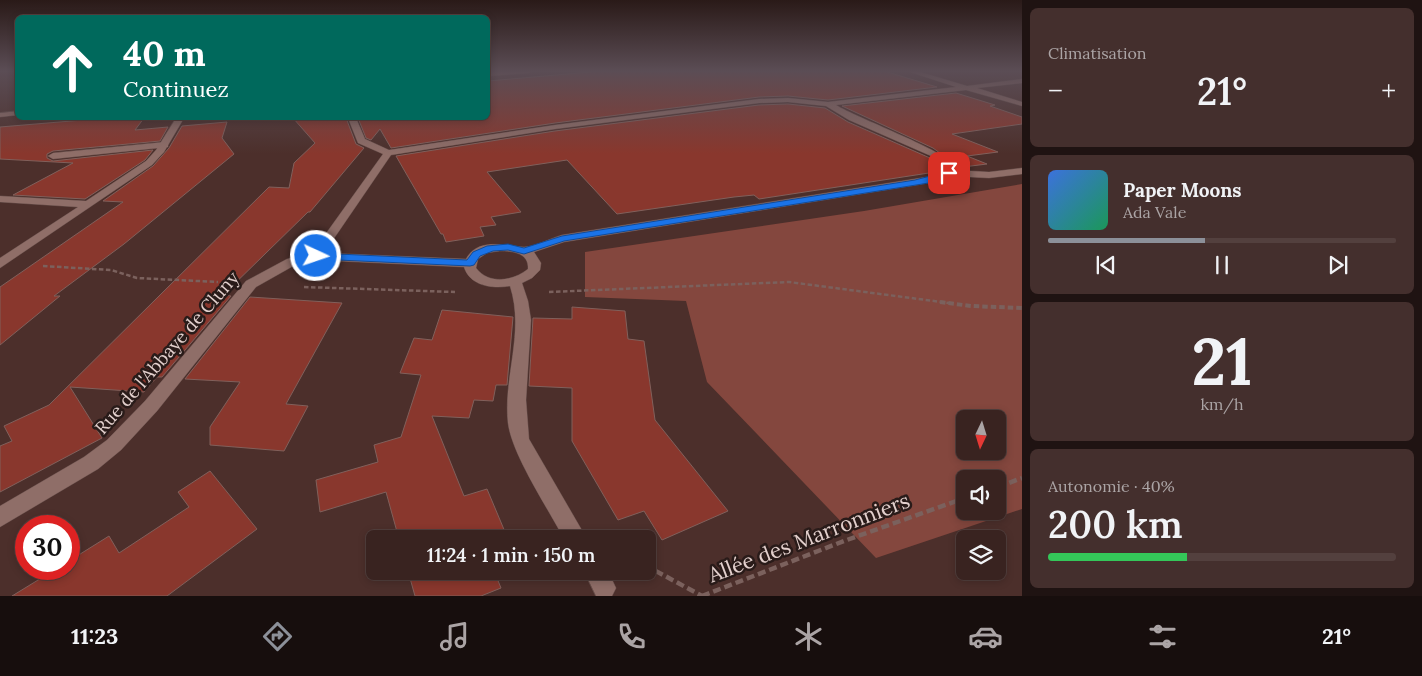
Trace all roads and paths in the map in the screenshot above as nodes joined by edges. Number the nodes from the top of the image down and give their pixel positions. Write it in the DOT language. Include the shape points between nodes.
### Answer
graph roads {
  1 [pos="873,99"];
  2 [pos="1004,99"];
  3 [pos="828,104"];
  4 [pos="1022,104"];
  5 [pos="15,114"];
  6 [pos="0,115"];
  7 [pos="179,120"];
  8 [pos="353,120"];
  9 [pos="165,145"];
  10 [pos="388,153"];
  11 [pos="53,156"];
  12 [pos="1022,171"];
  13 [pos="949,173"];
  14 [pos="0,199"];
  15 [pos="90,204"];
  16 [pos="524,251"];
  17 [pos="316,256"];
  18 [pos="470,263"];
  19 [pos="0,264"];
  20 [pos="517,288"];
  21 [pos="1022,308"];
  22 [pos="1022,478"];
  23 [pos="1006,484"];
  24 [pos="956,501"];
  25 [pos="0,517"];
  26 [pos="571,530"];
  27 [pos="656,571"];
  28 [pos="702,596"];
  1 -- 3 [label="street"];
  2 -- 4 [label="street"];
  3 -- 10 [label="street" via="759,101 555,127"];
  3 -- 13 [label="street" via="934,154 947,164"];
  5 -- 6 [label="street"];
  7 -- 9 [label="street"];
  8 -- 10 [label="street" via="361,141"];
  9 -- 11 [label="street"];
  9 -- 15 [label="street" via="149,163"];
  10 -- 17 [label="street"];
  12 -- 13 [label="street" via="989,175"];
  13 -- 16 [label="street" via="935,179 562,239"];
  14 -- 15 [label="street"];
  15 -- 19 [label="street"];
  16 -- 18 [label="street" via="508,247 491,248 477,254"];
  16 -- 20 [label="street" via="534,260 534,270"];
  17 -- 18 [label="street, Rue de l'Abbaye de Cluny"];
  17 -- 25 [label="street, Rue de l'Abbaye de Cluny" via="291,262 251,284 114,446"];
  18 -- 20 [label="street" via="472,272 482,280"];
  20 -- 21 [label="path" via="789,282 970,306"];
  20 -- 26 [label="street" via="524,318 516,424 520,440"];
  22 -- 23 [label="path"];
  24 -- 28 [label="path, Allée des Marronniers" via="844,540"];
  27 -- 28 [label="path, Allée des Marronniers"];
}
